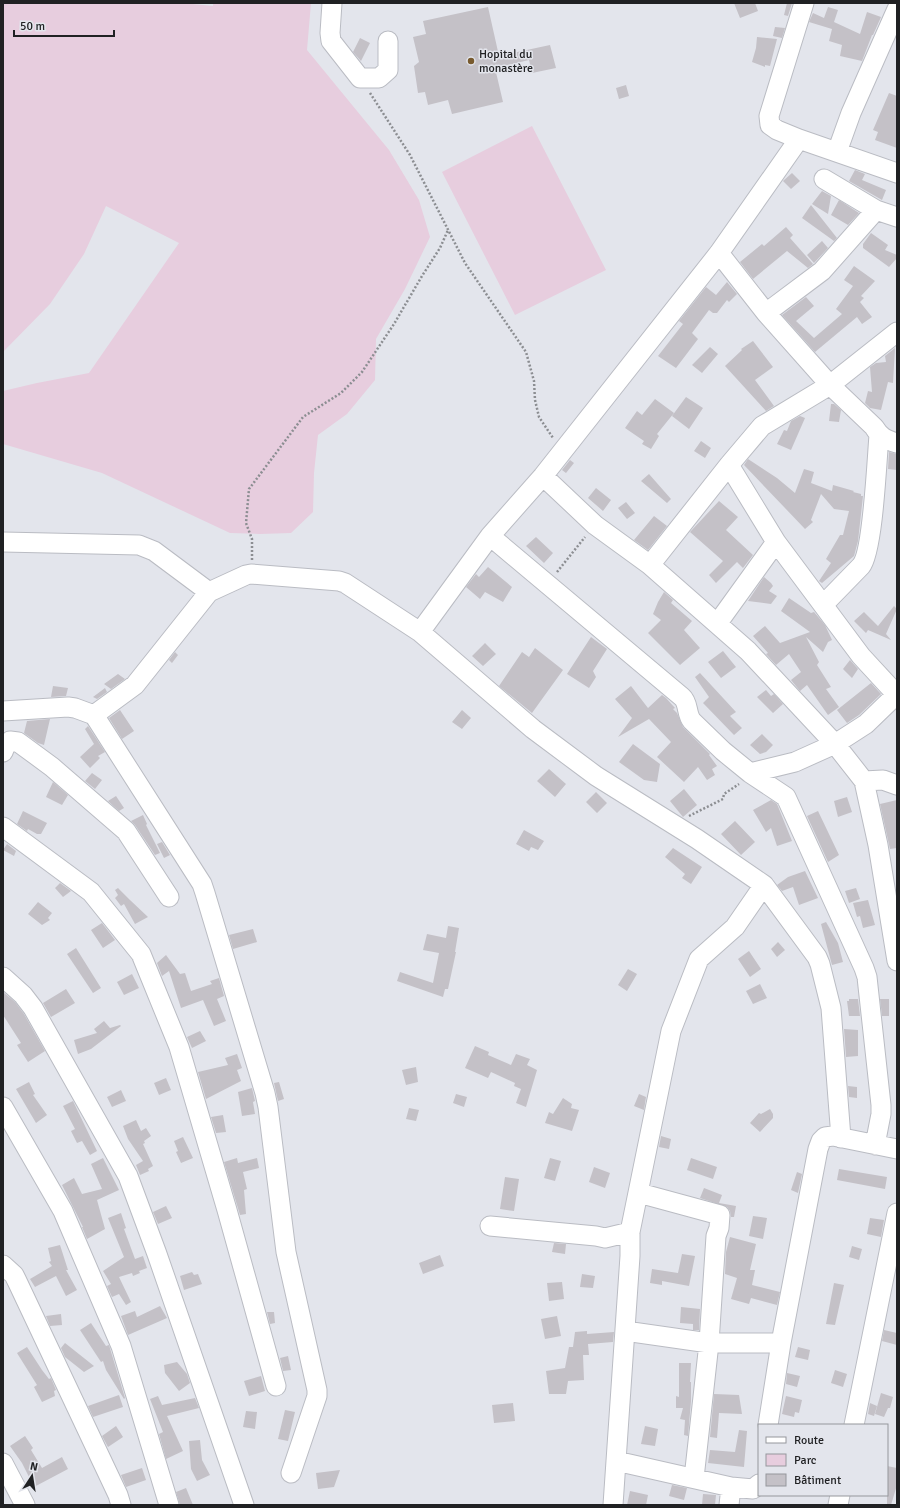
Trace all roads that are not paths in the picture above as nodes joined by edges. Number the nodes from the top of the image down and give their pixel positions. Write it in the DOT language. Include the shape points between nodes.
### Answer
graph roads {
  1 [pos="332,3"];
  2 [pos="804,3"];
  3 [pos="897,9"];
  4 [pos="388,41"];
  5 [pos="799,139"];
  6 [pos="837,152"];
  7 [pos="897,173"];
  8 [pos="824,179"];
  9 [pos="876,210"];
  10 [pos="897,217"];
  11 [pos="719,253"];
  12 [pos="766,313"];
  13 [pos="897,332"];
  14 [pos="830,385"];
  15 [pos="879,435"];
  16 [pos="897,443"];
  17 [pos="729,465"];
  18 [pos="543,476"];
  19 [pos="490,536"];
  20 [pos="3,542"];
  21 [pos="776,542"];
  22 [pos="650,565"];
  23 [pos="209,592"];
  24 [pos="823,605"];
  25 [pos="717,624"];
  26 [pos="420,632"];
  27 [pos="896,694"];
  28 [pos="3,711"];
  29 [pos="94,715"];
  30 [pos="835,744"];
  31 [pos="3,752"];
  32 [pos="753,774"];
  33 [pos="892,778"];
  34 [pos="864,781"];
  35 [pos="3,827"];
  36 [pos="764,885"];
  37 [pos="169,897"];
  38 [pos="897,961"];
  39 [pos="3,977"];
  40 [pos="3,1107"];
  41 [pos="841,1138"];
  42 [pos="875,1145"];
  43 [pos="897,1149"];
  44 [pos="639,1192"];
  45 [pos="897,1214"];
  46 [pos="490,1226"];
  47 [pos="630,1232"];
  48 [pos="3,1265"];
  49 [pos="625,1331"];
  50 [pos="709,1343"];
  51 [pos="781,1343"];
  52 [pos="276,1386"];
  53 [pos="768,1424"];
  54 [pos="854,1424"];
  55 [pos="616,1461"];
  56 [pos="3,1463"];
  57 [pos="291,1473"];
  58 [pos="694,1478"];
  59 [pos="758,1485"];
  60 [pos="730,1496"];
  61 [pos="25,1505"];
  62 [pos="121,1505"];
  63 [pos="169,1505"];
  64 [pos="244,1505"];
  65 [pos="613,1505"];
  1 -- 4 [label="street" via="332,41 360,78 380,78 388,70"];
  2 -- 5 [label="street" via="769,116 770,125"];
  3 -- 6 [label="street" via="851,113"];
  5 -- 6 [label="street"];
  5 -- 11 [label="street"];
  6 -- 7 [label="street"];
  8 -- 9 [label="street"];
  9 -- 10 [label="street"];
  9 -- 12 [label="street" via="822,271"];
  11 -- 12 [label="street"];
  11 -- 18 [label="street"];
  12 -- 14 [label="street"];
  13 -- 14 [label="street"];
  14 -- 15 [label="street" via="874,427"];
  14 -- 17 [label="street" via="762,426"];
  15 -- 16 [label="street"];
  15 -- 24 [label="street" via="872,515 865,558 861,566"];
  17 -- 21 [label="street"];
  17 -- 22 [label="street"];
  18 -- 19 [label="street"];
  18 -- 22 [label="street" via="595,525"];
  19 -- 26 [label="street"];
  19 -- 32 [label="street" via="684,698 688,716 692,721 723,751"];
  20 -- 23 [label="street" via="139,545 154,551"];
  21 -- 24 [label="street"];
  21 -- 25 [label="street"];
  22 -- 25 [label="street"];
  23 -- 26 [label="street" via="251,574 339,581"];
  23 -- 29 [label="street" via="135,686"];
  24 -- 27 [label="street" via="861,656"];
  25 -- 30 [label="street" via="748,651"];
  26 -- 36 [label="street" via="546,739 596,776"];
  27 -- 30 [label="street" via="866,724"];
  28 -- 29 [label="street" via="68,707"];
  29 -- 57 [label="street" via="202,884 266,1093 286,1252 317,1390"];
  30 -- 32 [label="street" via="795,762"];
  30 -- 34 [label="street"];
  31 -- 37 [label="street" via="10,741 18,742 52,767 126,831"];
  32 -- 42 [label="street" via="786,797 867,977 881,1105"];
  33 -- 34 [label="street"];
  34 -- 38 [label="street" via="878,845"];
  35 -- 52 [label="street" via="91,892 141,954 179,1047"];
  36 -- 41 [label="street" via="820,964 831,1008"];
  36 -- 44 [label="street" via="740,922 703,954 697,964 669,1038"];
  39 -- 64 [label="street" via="33,1008 128,1176 158,1254"];
  40 -- 63 [label="street" via="63,1211 118,1339"];
  41 -- 42 [label="street"];
  41 -- 51 [label="street" via="825,1136 818,1149"];
  42 -- 43 [label="street"];
  44 -- 47 [label="street"];
  44 -- 50 [label="street" via="720,1214 716,1236"];
  45 -- 54 [label="street"];
  46 -- 47 [label="street" via="605,1238"];
  47 -- 49 [label="street"];
  48 -- 62 [label="street" via="18,1281"];
  49 -- 50 [label="street"];
  49 -- 55 [label="street"];
  50 -- 51 [label="street"];
  50 -- 58 [label="street"];
  51 -- 53 [label="street"];
  55 -- 58 [label="street"];
  55 -- 65 [label="street"];
  56 -- 61 [label="street"];
  58 -- 60 [label="street"];
  59 -- 60 [label="street" via="753,1489"];
}
